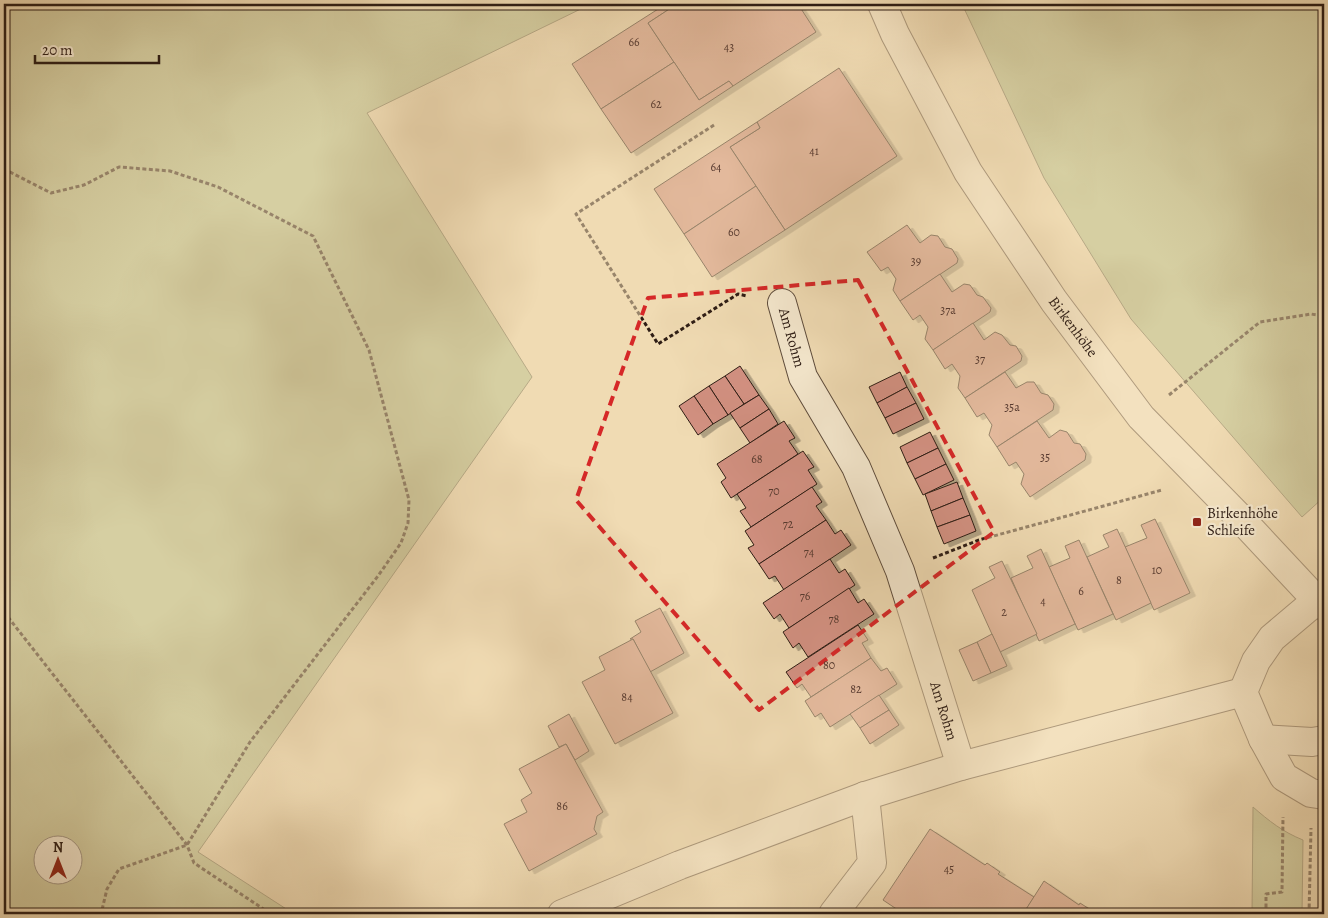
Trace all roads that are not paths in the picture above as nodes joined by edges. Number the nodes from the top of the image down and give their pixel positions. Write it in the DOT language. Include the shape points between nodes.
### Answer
graph roads {
  1 [pos="882,4"];
  2 [pos="782,304"];
  3 [pos="1321,603"];
  4 [pos="1242,692"];
  5 [pos="1263,739"];
  6 [pos="1324,740"];
  7 [pos="961,766"];
  8 [pos="1318,794"];
  9 [pos="865,796"];
  10 [pos="562,914"];
  11 [pos="833,914"];
  1 -- 3 [label="street, Birkenhöhe" via="968,172 1054,301 1141,417"];
  2 -- 7 [label="street, Am Rohm" via="804,377 856,466 900,571"];
  3 -- 4 [label="street" via="1272,638 1256,661"];
  4 -- 5 [label="street"];
  4 -- 7 [label="street"];
  5 -- 6 [label="street"];
  5 -- 8 [label="street" via="1284,777"];
  7 -- 9 [label="street"];
  9 -- 10 [label="street" via="680,865"];
  9 -- 11 [label="street" via="872,863"];
}
